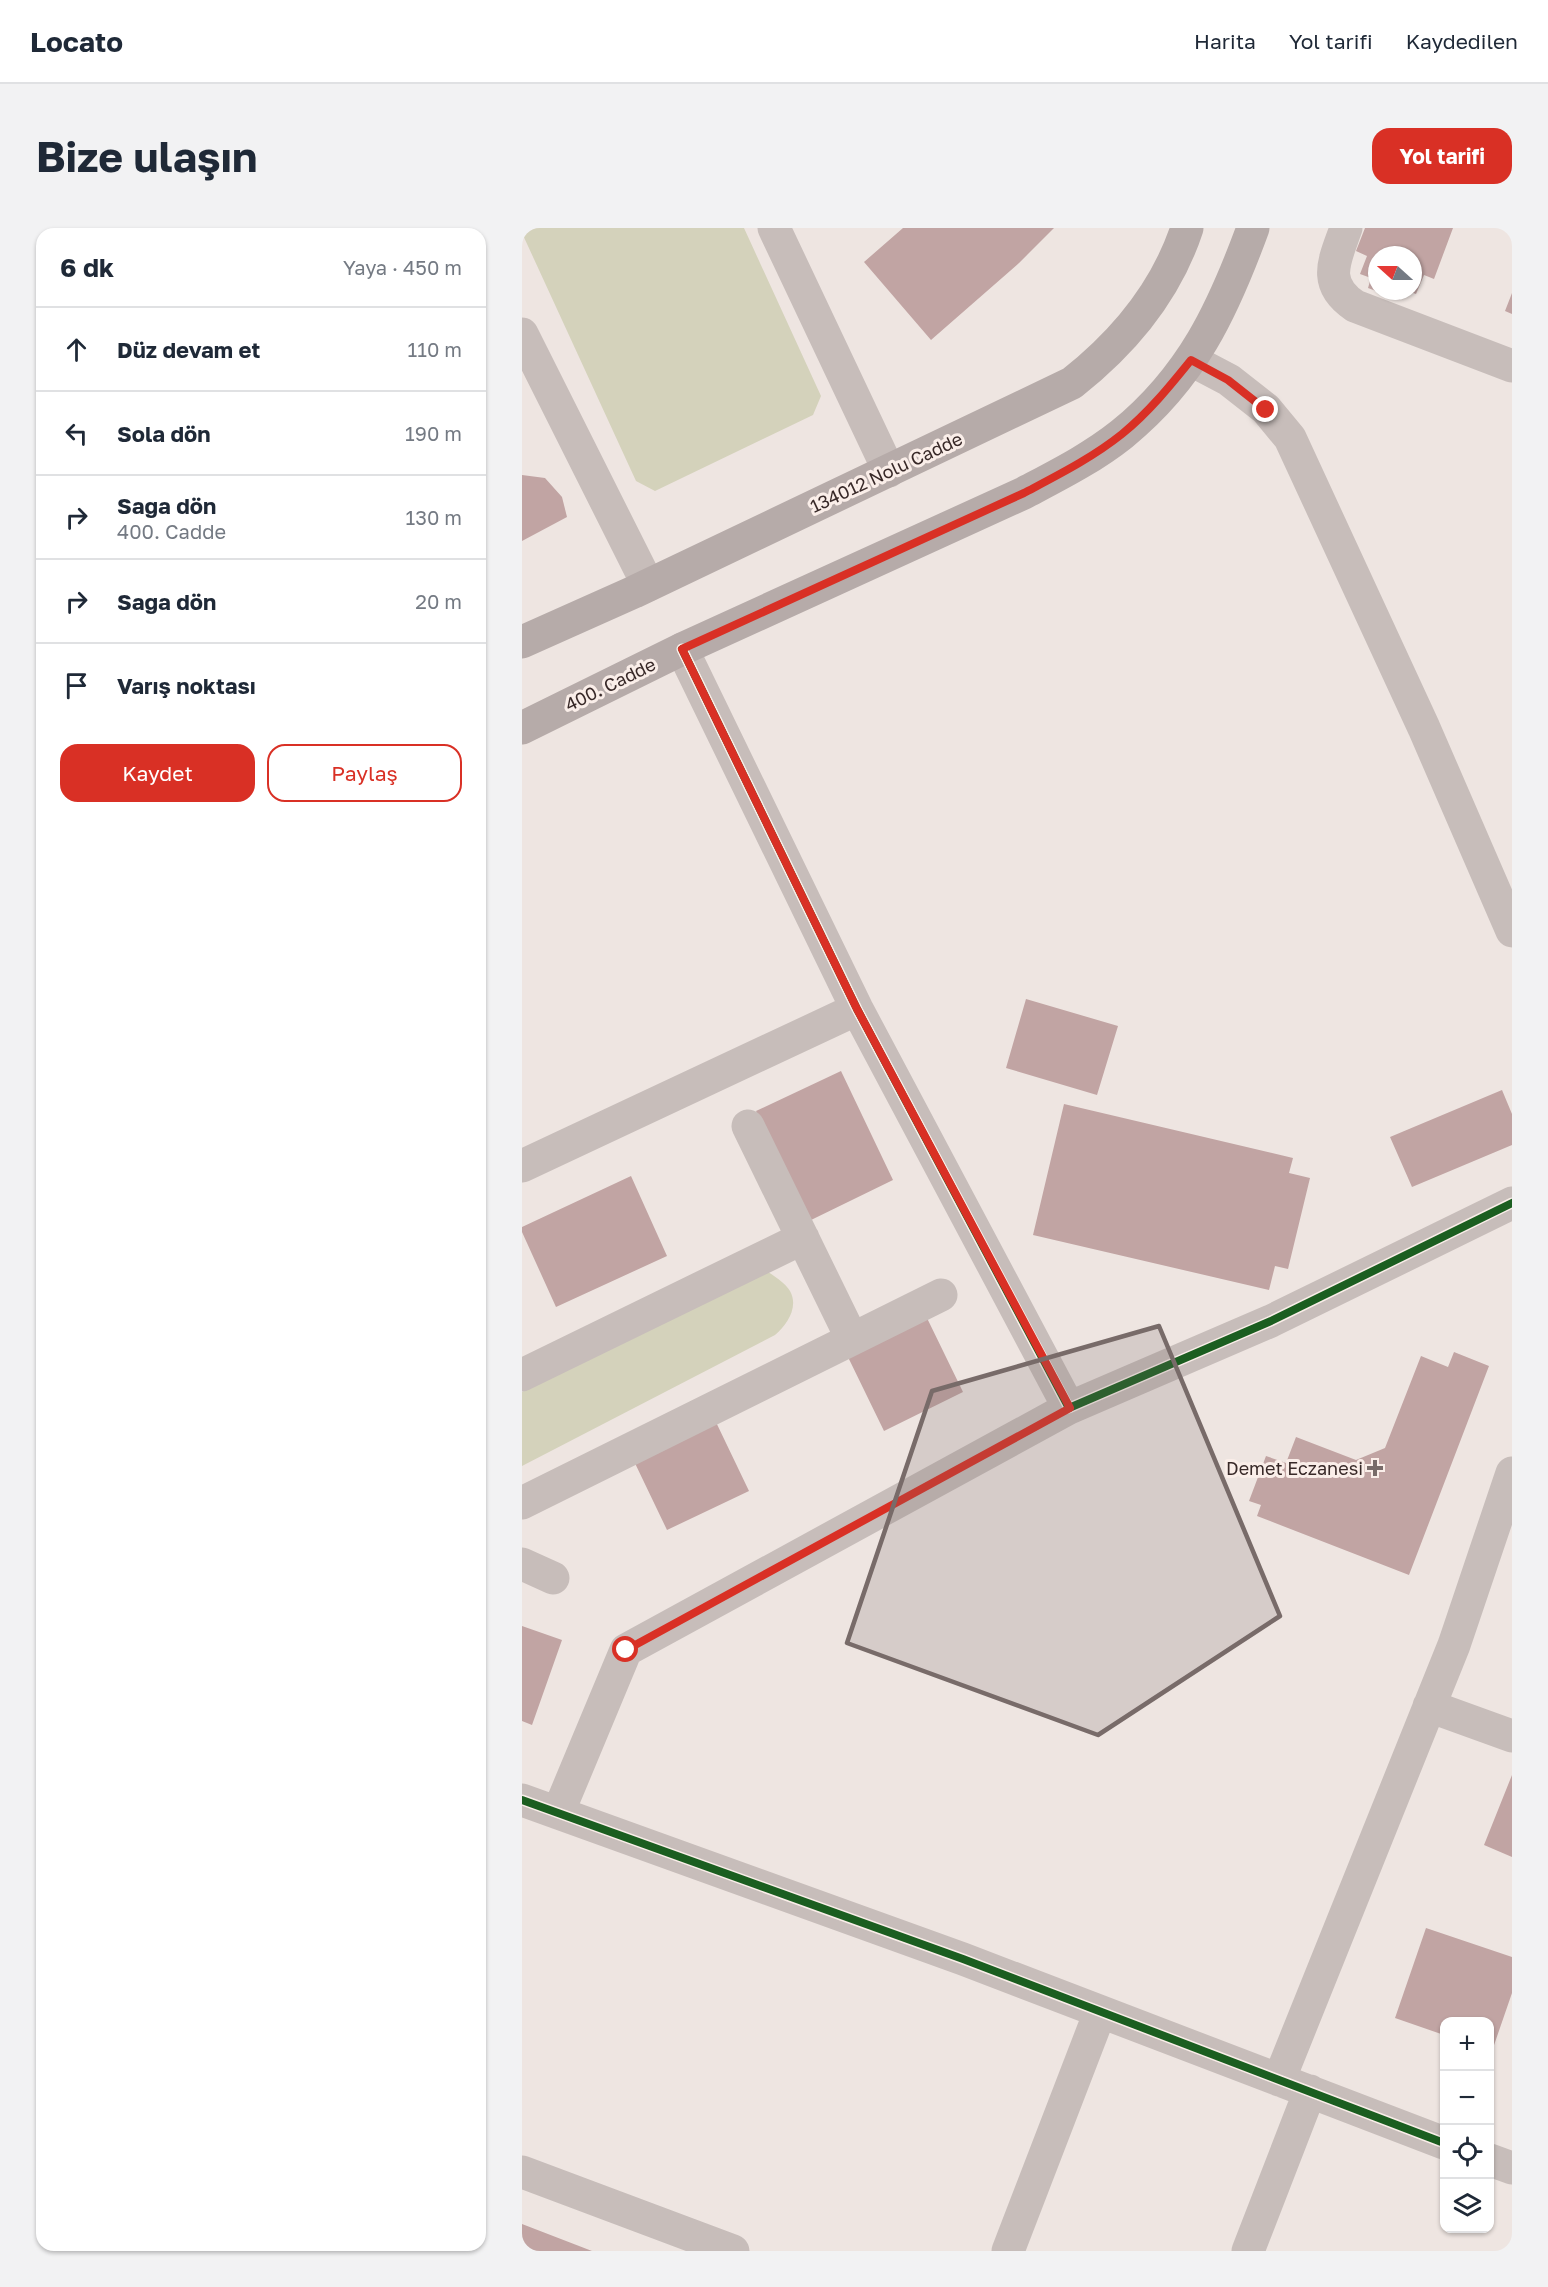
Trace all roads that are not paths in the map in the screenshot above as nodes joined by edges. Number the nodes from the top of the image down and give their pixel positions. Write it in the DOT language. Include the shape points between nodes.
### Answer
graph roads {
  1 [pos="774,228"];
  2 [pos="1187,228"];
  3 [pos="1254,228"];
  4 [pos="1346,228"];
  5 [pos="522,334"];
  6 [pos="1191,360"];
  7 [pos="1512,366"];
  8 [pos="889,471"];
  9 [pos="648,585"];
  10 [pos="522,642"];
  11 [pos="682,649"];
  12 [pos="522,728"];
  13 [pos="1512,931"];
  14 [pos="857,1009"];
  15 [pos="748,1126"];
  16 [pos="522,1166"];
  17 [pos="1512,1203"];
  18 [pos="803,1238"];
  19 [pos="941,1295"];
  20 [pos="852,1339"];
  21 [pos="522,1375"];
  22 [pos="1070,1408"];
  23 [pos="1512,1473"];
  24 [pos="522,1503"];
  25 [pos="522,1564"];
  26 [pos="554,1578"];
  27 [pos="1429,1706"];
  28 [pos="1512,1736"];
  29 [pos="522,1800"];
  30 [pos="558,1813"];
  31 [pos="1100,2012"];
  32 [pos="1279,2080"];
  33 [pos="1310,2091"];
  34 [pos="1440,2141"];
  35 [pos="1494,2161"];
  36 [pos="1512,2168"];
  37 [pos="522,2172"];
  38 [pos="733,2251"];
  39 [pos="1008,2251"];
  40 [pos="1248,2251"];
  1 -- 8 [label="street"];
  2 -- 8 [label="main road, 134012 Nolu Cadde" via="1166,277 1146,309 1094,366 1072,383"];
  3 -- 6 [label="main road, 400. Cadde" via="1218,316"];
  4 -- 7 [label="street" via="1332,266 1338,292 1346,300"];
  5 -- 9 [label="street"];
  6 -- 11 [label="main road, 400. Cadde" via="1159,399 1122,434 1077,465 1024,493"];
  6 -- 13 [label="street" via="1228,380 1266,410 1290,438 1424,728"];
  8 -- 9 [label="main road, 134012 Nolu Cadde"];
  9 -- 10 [label="main road, 134012 Nolu Cadde"];
  11 -- 12 [label="main road, 400. Cadde"];
  11 -- 14 [label="street"];
  14 -- 16 [label="street"];
  14 -- 22 [label="street"];
  15 -- 18 [label="street"];
  17 -- 22 [label="street" via="1271,1321"];
  18 -- 20 [label="street"];
  18 -- 21 [label="street"];
  19 -- 20 [label="street"];
  20 -- 24 [label="street"];
  22 -- 30 [label="street" via="626,1650"];
  23 -- 27 [label="street" via="1454,1645"];
  25 -- 26 [label="street"];
  27 -- 28 [label="street"];
  27 -- 32 [label="street"];
  29 -- 30 [label="street"];
  30 -- 31 [label="street"];
  31 -- 32 [label="street"];
  31 -- 39 [label="street"];
  32 -- 33 [label="street"];
  33 -- 34 [label="street"];
  33 -- 40 [label="street"];
  35 -- 36 [label="street"];
  37 -- 38 [label="street"];
}
